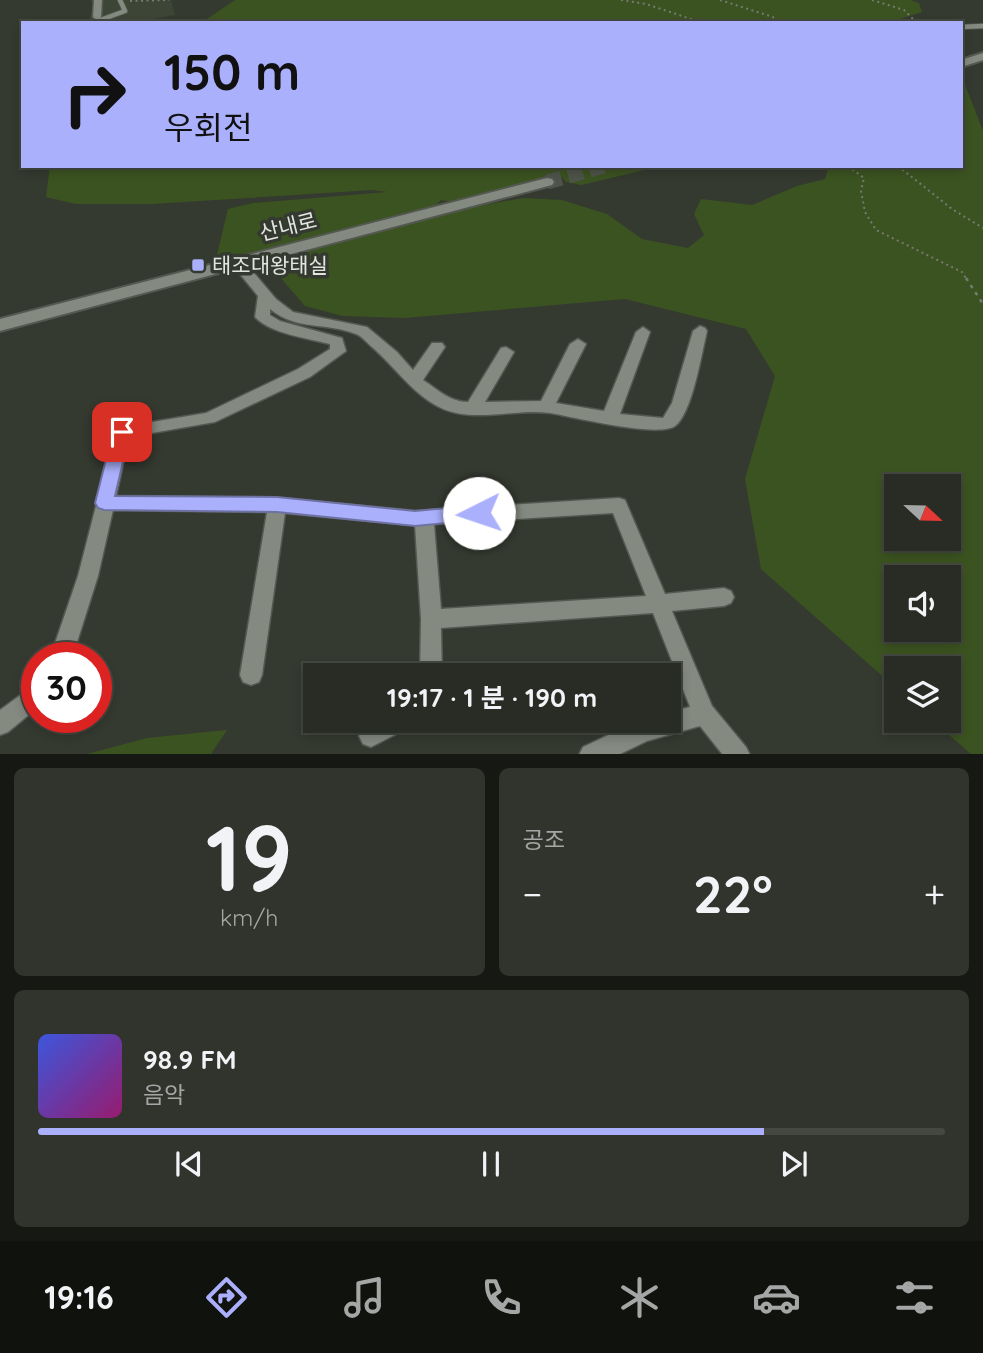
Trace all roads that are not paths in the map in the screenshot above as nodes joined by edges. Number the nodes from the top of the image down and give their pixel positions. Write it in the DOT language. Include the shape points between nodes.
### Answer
graph roads {
  1 [pos="98,0"];
  2 [pos="121,1"];
  3 [pos="94,20"];
  4 [pos="983,26"];
  5 [pos="963,27"];
  6 [pos="983,56"];
  7 [pos="963,63"];
  8 [pos="547,182"];
  9 [pos="237,262"];
  10 [pos="265,296"];
  11 [pos="0,325"];
  12 [pos="700,331"];
  13 [pos="643,332"];
  14 [pos="578,345"];
  15 [pos="437,348"];
  16 [pos="506,352"];
  17 [pos="414,382"];
  18 [pos="546,407"];
  19 [pos="473,408"];
  20 [pos="610,417"];
  21 [pos="104,503"];
  22 [pos="277,505"];
  23 [pos="424,517"];
  24 [pos="724,597"];
  25 [pos="657,604"];
  26 [pos="431,619"];
  27 [pos="66,642"];
  28 [pos="431,663"];
  29 [pos="251,675"];
  30 [pos="21,707"];
  31 [pos="704,714"];
  32 [pos="0,724"];
  33 [pos="376,733"];
  34 [pos="371,736"];
  35 [pos="591,754"];
  36 [pos="738,754"];
  1 -- 3 [label="street"];
  2 -- 3 [label="lane" via="122,13"];
  4 -- 5 [label="lane"];
  6 -- 7 [label="street"];
  8 -- 9 [label="street, 산내로"];
  9 -- 10 [label="street"];
  9 -- 11 [label="street, 산내로"];
  10 -- 17 [label="street" via="288,316 362,330"];
  10 -- 21 [label="street" via="262,317 337,341 338,351 304,373 209,418 122,432"];
  12 -- 20 [label="street" via="673,419 653,425"];
  13 -- 20 [label="street"];
  14 -- 18 [label="street"];
  15 -- 17 [label="street"];
  16 -- 19 [label="street"];
  17 -- 19 [label="street" via="445,402"];
  18 -- 19 [label="street"];
  18 -- 20 [label="street"];
  21 -- 22 [label="street"];
  21 -- 27 [label="street" via="88,576"];
  22 -- 23 [label="street"];
  22 -- 29 [label="street"];
  23 -- 25 [label="street" via="619,505"];
  23 -- 26 [label="street"];
  24 -- 25 [label="street"];
  25 -- 26 [label="street"];
  25 -- 31 [label="street"];
  26 -- 28 [label="street"];
  30 -- 32 [label="street"];
  31 -- 35 [label="street" via="643,730"];
  31 -- 36 [label="street"];
  33 -- 34 [label="street"];
}
